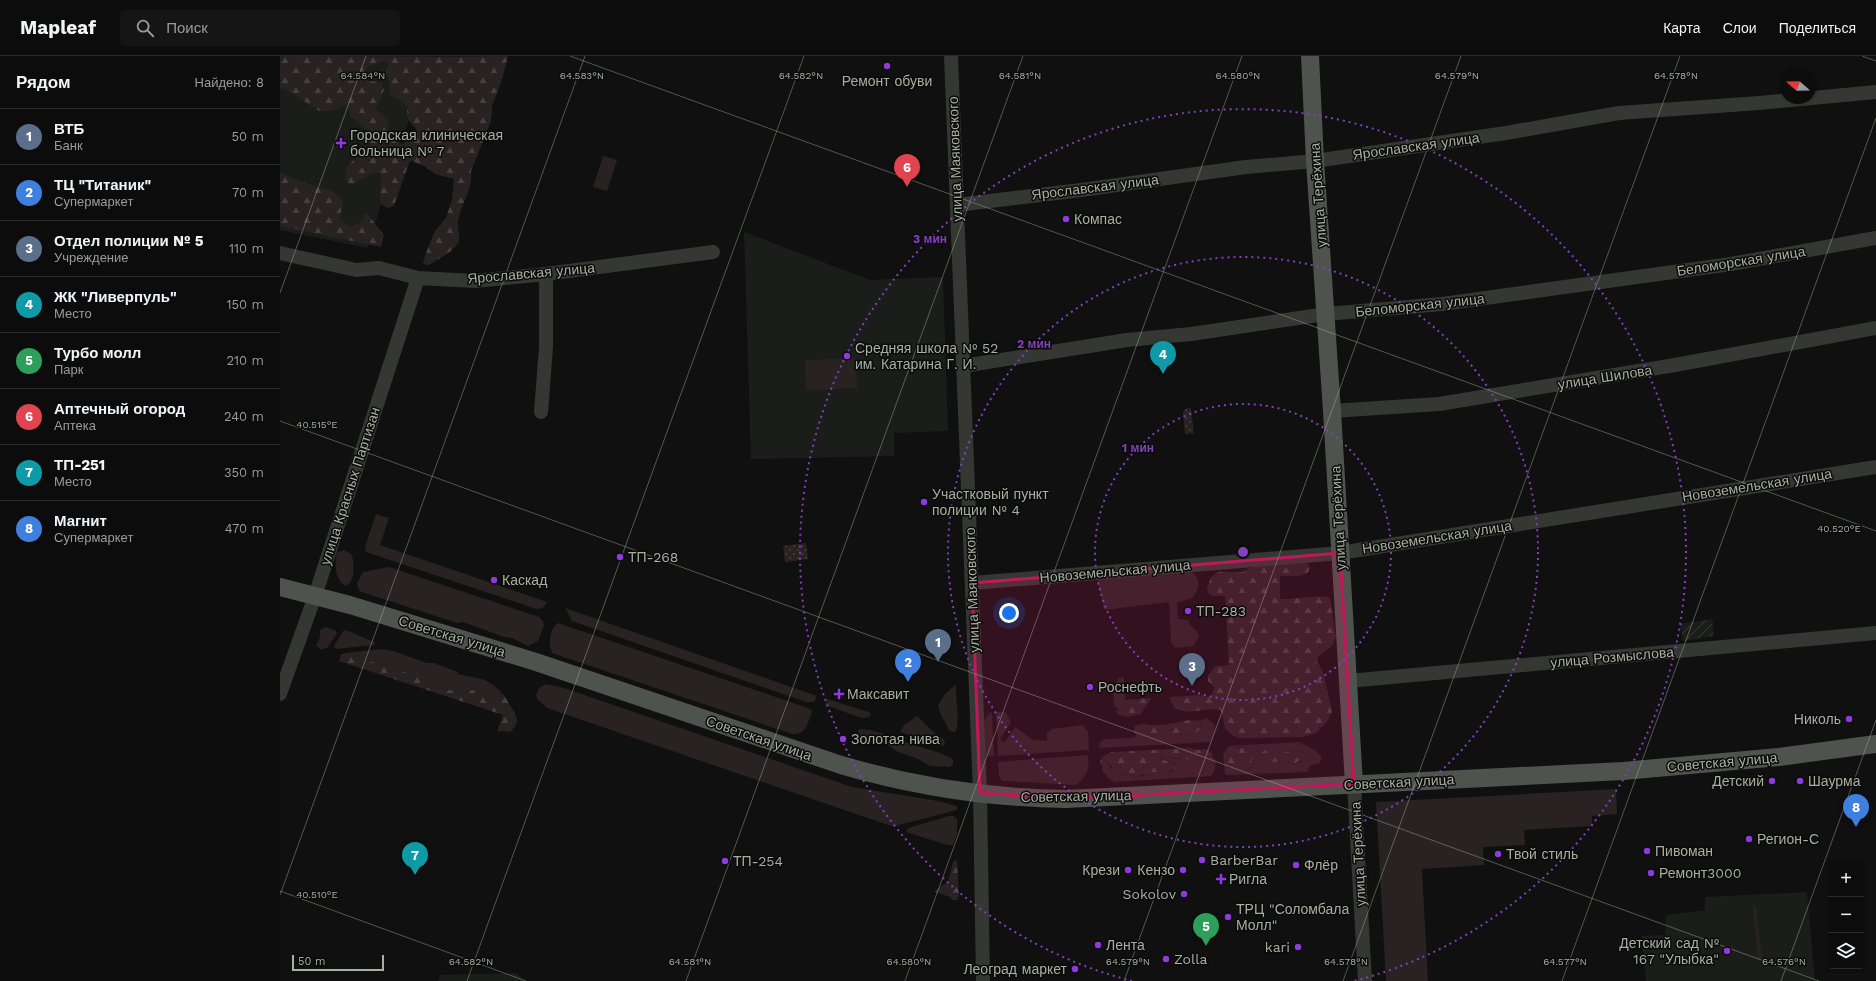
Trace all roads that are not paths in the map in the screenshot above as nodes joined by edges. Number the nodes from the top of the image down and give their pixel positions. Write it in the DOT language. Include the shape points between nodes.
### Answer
graph roads {
  1 [pos="951,56"];
  2 [pos="1310,56"];
  3 [pos="1876,92"];
  4 [pos="1315,161"];
  5 [pos="957,205"];
  6 [pos="1876,238"];
  7 [pos="713,252"];
  8 [pos="280,253"];
  9 [pos="546,274"];
  10 [pos="418,278"];
  11 [pos="1326,314"];
  12 [pos="1876,328"];
  13 [pos="963,366"];
  14 [pos="1332,411"];
  15 [pos="541,412"];
  16 [pos="1876,467"];
  17 [pos="1340,553"];
  18 [pos="972,583"];
  19 [pos="280,587"];
  20 [pos="314,596"];
  21 [pos="1876,633"];
  22 [pos="1348,681"];
  23 [pos="280,694"];
  24 [pos="1876,744"];
  25 [pos="1354,784"];
  26 [pos="980,793"];
  27 [pos="983,981"];
  28 [pos="1365,981"];
  1 -- 5 [label="street, улица Маяковского"];
  2 -- 4 [label="main road, улица Терёхина"];
  3 -- 4 [label="street, Ярославская улица" via="1759,104 1619,113 1506,133"];
  4 -- 5 [label="street, Ярославская улица" via="1246,167"];
  4 -- 11 [label="main road, улица Терёхина"];
  5 -- 13 [label="street, улица Маяковского"];
  6 -- 11 [label="street, Беломорская улица" via="1723,265 1442,304"];
  7 -- 9 [label="street, Ярославская улица"];
  8 -- 10 [label="street, Ярославская улица" via="356,270 379,268"];
  9 -- 10 [label="street, Ярославская улица" via="475,281"];
  9 -- 15 [label="street" via="546,347"];
  10 -- 20 [label="street, улица Красных Партизан"];
  11 -- 13 [label="street, Беломорская улица" via="1191,334 1127,340"];
  11 -- 14 [label="main road, улица Терёхина"];
  12 -- 14 [label="street, улица Шилова" via="1675,365 1439,404"];
  13 -- 18 [label="street, улица Маяковского"];
  14 -- 17 [label="main road, улица Терёхина"];
  16 -- 17 [label="street, Новоземельская улица"];
  17 -- 18 [label="street, Новоземельская улица"];
  17 -- 22 [label="main road, улица Терёхина"];
  18 -- 26 [label="street, улица Маяковского"];
  19 -- 20 [label="main road, Советская улица"];
  20 -- 23 [label="street, улица Красных Партизан"];
  20 -- 26 [label="main road, Советская улица" via="536,662 841,765 888,777"];
  21 -- 22 [label="street, улица Розмыслова"];
  22 -- 25 [label="main road, улица Терёхина"];
  24 -- 25 [label="main road, Советская улица" via="1779,757 1623,770"];
  25 -- 26 [label="main road, Советская улица" via="1066,799 1035,799"];
  25 -- 28 [label="street, улица Терёхина"];
  26 -- 27 [label="street, улица Маяковского"];
}
